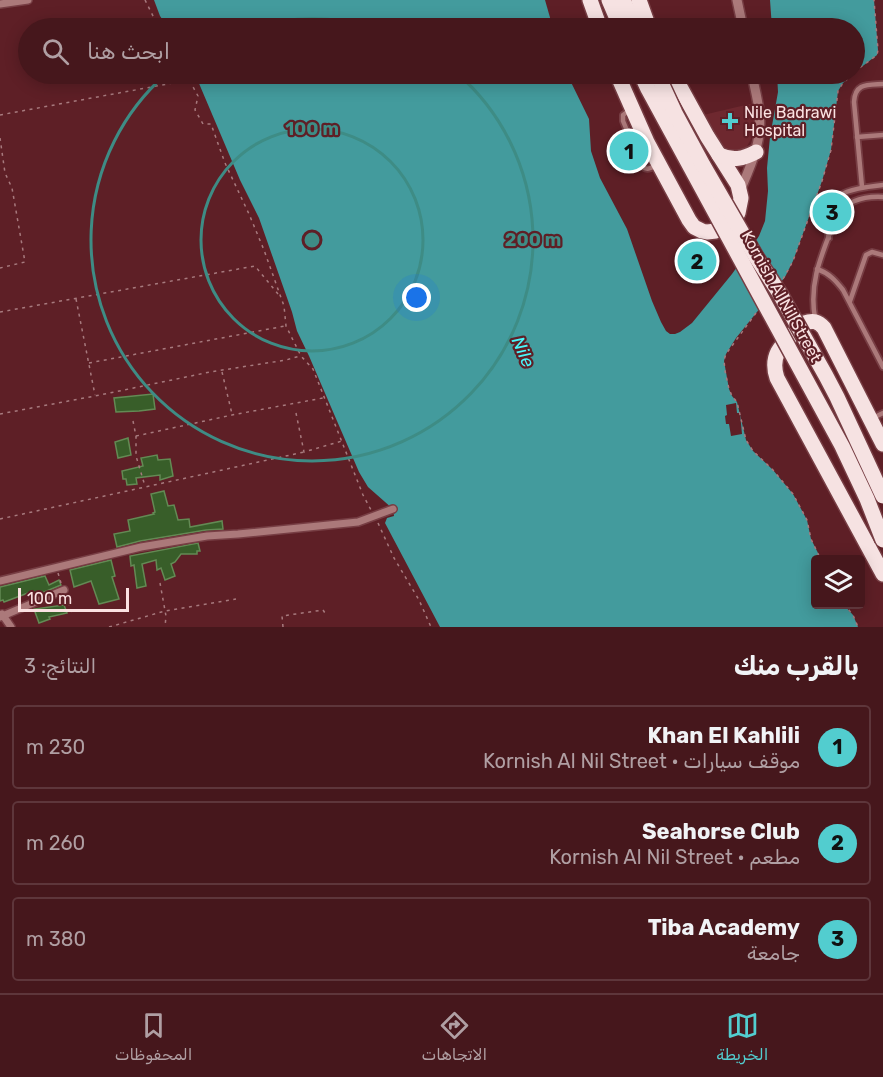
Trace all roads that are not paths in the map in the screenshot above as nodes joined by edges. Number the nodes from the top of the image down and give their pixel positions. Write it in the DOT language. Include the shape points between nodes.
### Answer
graph roads {
  1 [pos="28,0"];
  2 [pos="590,0"];
  3 [pos="609,0"];
  4 [pos="623,0"];
  5 [pos="639,0"];
  6 [pos="737,0"];
  7 [pos="0,4"];
  8 [pos="596,18"];
  9 [pos="617,18"];
  10 [pos="631,18"];
  11 [pos="645,18"];
  12 [pos="741,18"];
  13 [pos="621,84"];
  14 [pos="646,84"];
  15 [pos="662,84"];
  16 [pos="679,84"];
  17 [pos="754,84"];
  18 [pos="883,84"];
  19 [pos="883,135"];
  20 [pos="857,137"];
  21 [pos="756,152"];
  22 [pos="719,155"];
  23 [pos="883,185"];
  24 [pos="862,187"];
  25 [pos="740,191"];
  26 [pos="883,197"];
  27 [pos="829,238"];
  28 [pos="883,255"];
  29 [pos="817,269"];
  30 [pos="850,302"];
  31 [pos="815,321"];
  32 [pos="883,366"];
  33 [pos="877,416"];
  34 [pos="883,444"];
  35 [pos="883,496"];
  36 [pos="393,509"];
  37 [pos="883,540"];
  38 [pos="883,574"];
  39 [pos="0,581"];
  40 [pos="64,590"];
  41 [pos="1,615"];
  42 [pos="11,627"];
  1 -- 7 [label="street"];
  2 -- 8 [label="highway"];
  3 -- 9 [label="highway"];
  4 -- 10 [label="highway"];
  5 -- 11 [label="highway"];
  6 -- 12 [label="street"];
  13 -- 25 [label="highway" via="691,224 702,231 716,231 738,213"];
  14 -- 37 [label="highway, Kornish Al Nil Street, bridge" via="842,446"];
  15 -- 35 [label="highway, Kornish Al Nil Street, bridge" via="703,165 829,383"];
  16 -- 22 [label="highway"];
  17 -- 21 [label="street" via="759,112"];
  18 -- 20 [label="lane" via="858,88 854,95"];
  19 -- 20 [label="lane"];
  20 -- 24 [label="lane"];
  21 -- 22 [label="highway" via="742,159"];
  21 -- 25 [label="street"];
  22 -- 25 [label="highway"];
  23 -- 24 [label="lane"];
  24 -- 27 [label="lane" via="844,192 830,205 825,227"];
  26 -- 27 [label="lane" via="848,204 837,215"];
  27 -- 29 [label="lane"];
  28 -- 30 [label="lane" via="866,255"];
  29 -- 30 [label="lane" via="835,280"];
  29 -- 31 [label="lane"];
  30 -- 32 [label="lane"];
  31 -- 33 [label="highway" via="824,327"];
  31 -- 38 [label="highway" via="804,323 778,350 774,369"];
  33 -- 34 [label="highway"];
  36 -- 39 [label="street" via="358,522 207,536 141,547"];
  40 -- 41 [label="street"];
  41 -- 42 [label="street"];
}
